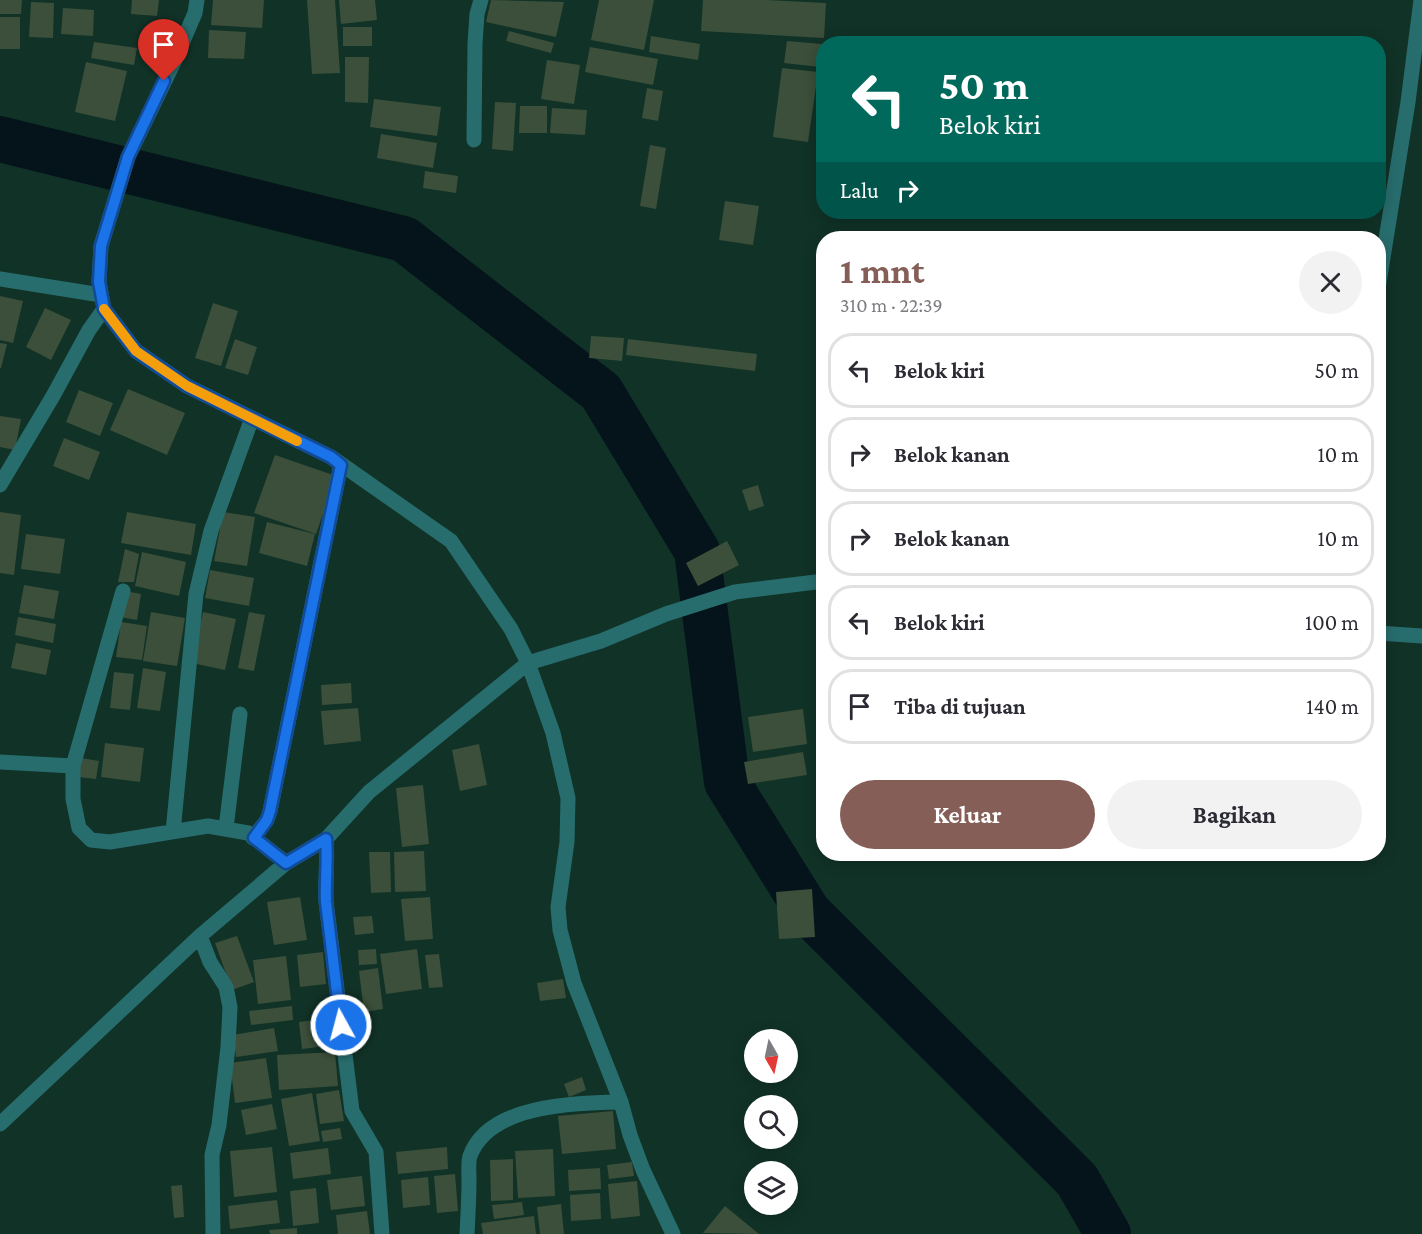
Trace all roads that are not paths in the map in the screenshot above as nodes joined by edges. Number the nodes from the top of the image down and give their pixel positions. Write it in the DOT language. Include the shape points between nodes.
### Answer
graph roads {
  1 [pos="197,0"];
  2 [pos="481,0"];
  3 [pos="1421,0"];
  4 [pos="474,140"];
  5 [pos="1386,239"];
  6 [pos="0,279"];
  7 [pos="103,302"];
  8 [pos="252,418"];
  9 [pos="341,465"];
  10 [pos="0,485"];
  11 [pos="816,582"];
  12 [pos="123,591"];
  13 [pos="1386,634"];
  14 [pos="1422,636"];
  15 [pos="528,663"];
  16 [pos="240,714"];
  17 [pos="0,762"];
  18 [pos="73,766"];
  19 [pos="226,828"];
  20 [pos="173,832"];
  21 [pos="254,838"];
  22 [pos="326,839"];
  23 [pos="286,863"];
  24 [pos="200,936"];
  25 [pos="621,1102"];
  26 [pos="0,1124"];
  27 [pos="213,1234"];
  28 [pos="382,1234"];
  29 [pos="467,1234"];
  30 [pos="673,1234"];
  1 -- 7 [label="street" via="174,63 128,157 101,246 99,282"];
  2 -- 4 [label="street" via="475,44"];
  3 -- 5 [label="street"];
  6 -- 7 [label="street"];
  7 -- 8 [label="street" via="136,351 187,386"];
  7 -- 10 [label="street"];
  8 -- 9 [label="street"];
  8 -- 20 [label="street" via="211,531 196,594"];
  9 -- 15 [label="street" via="451,541 511,629"];
  9 -- 21 [label="street" via="270,811"];
  11 -- 15 [label="street" via="735,592"];
  12 -- 18 [label="street"];
  13 -- 14 [label="street"];
  15 -- 22 [label="street" via="369,792"];
  15 -- 25 [label="street" via="553,733 568,798 567,842 558,907 560,930 574,983"];
  16 -- 19 [label="street"];
  17 -- 18 [label="street"];
  18 -- 20 [label="street" via="79,828 91,840 110,842"];
  19 -- 20 [label="street" via="208,826"];
  19 -- 21 [label="street"];
  21 -- 23 [label="street"];
  22 -- 23 [label="street"];
  22 -- 28 [label="street" via="326,902 352,1111 376,1152"];
  23 -- 24 [label="street"];
  24 -- 26 [label="street"];
  24 -- 27 [label="street" via="226,987 230,1007 212,1155"];
  25 -- 29 [label="street" via="542,1108 507,1118 484,1134 469,1157"];
  25 -- 30 [label="street" via="636,1152"];
}
